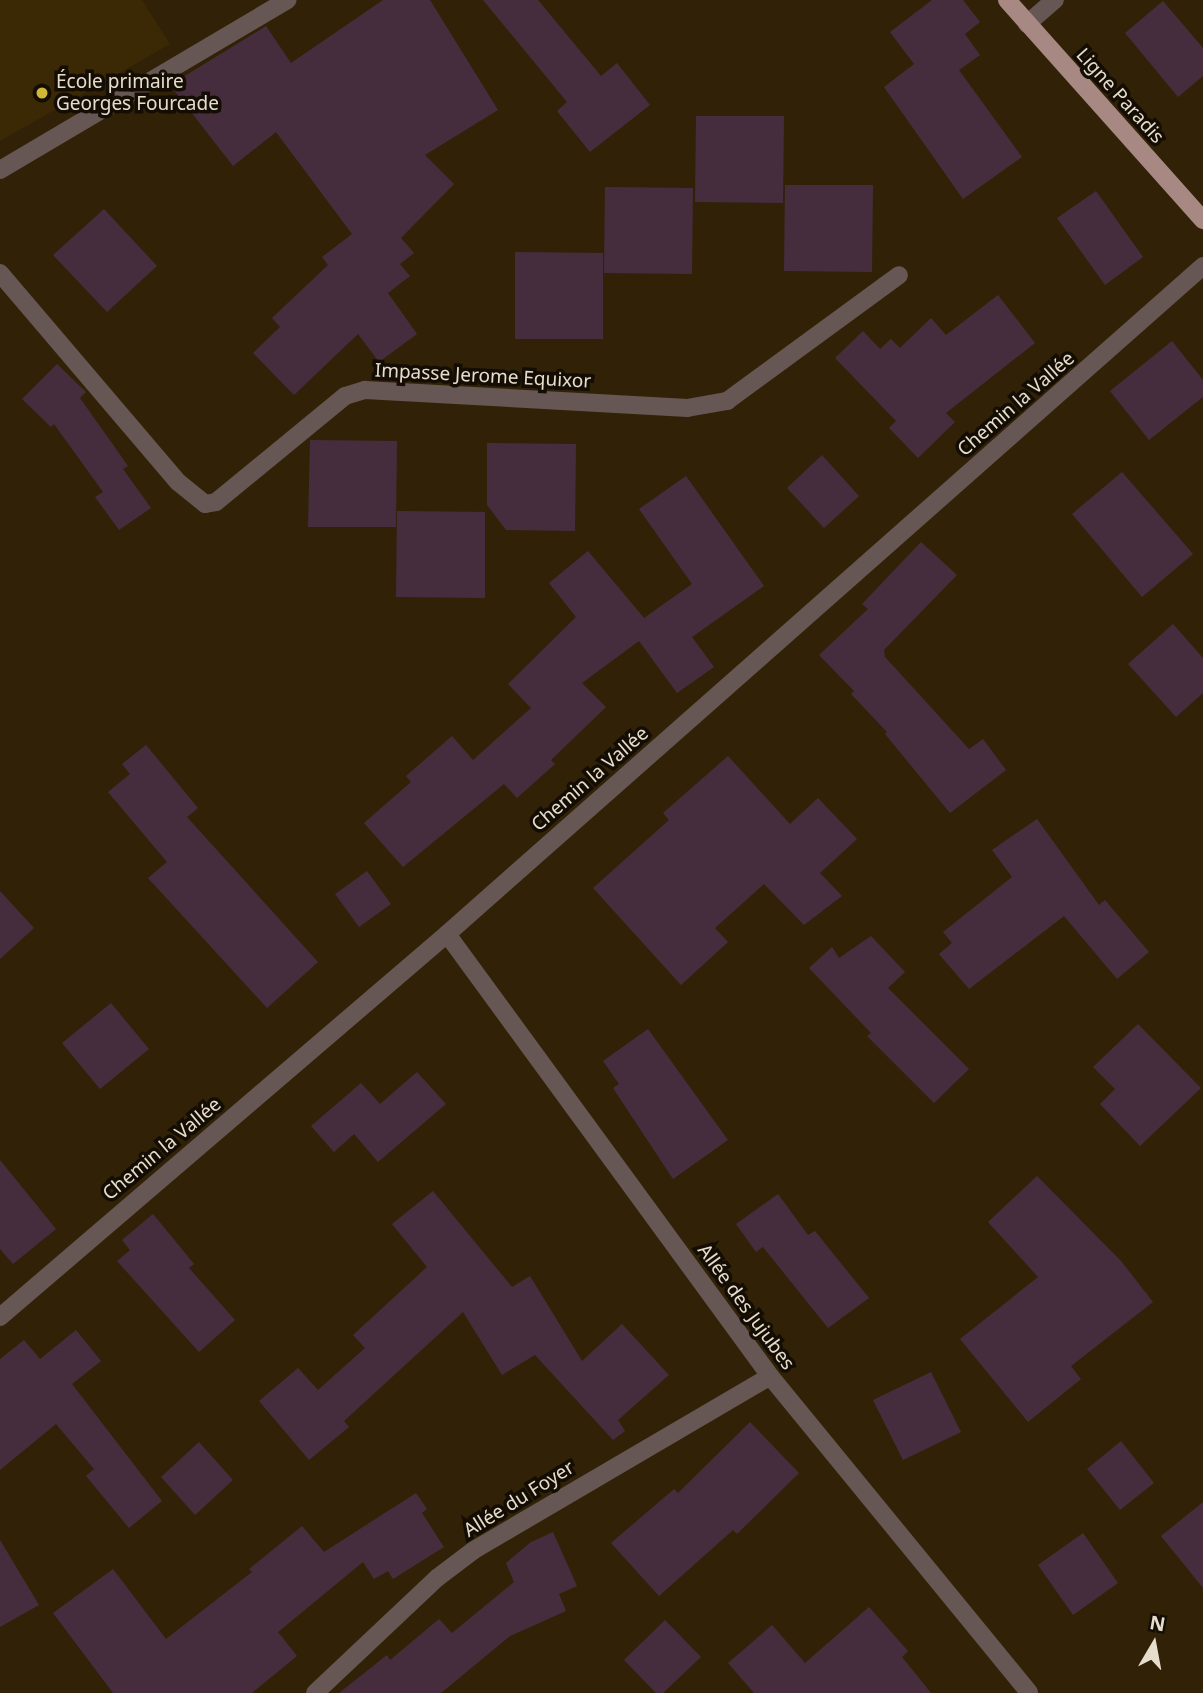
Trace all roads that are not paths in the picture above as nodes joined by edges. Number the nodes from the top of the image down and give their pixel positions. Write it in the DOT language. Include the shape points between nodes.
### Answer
graph roads {
  1 [pos="287,0"];
  2 [pos="1007,0"];
  3 [pos="1055,0"];
  4 [pos="1027,24"];
  5 [pos="0,170"];
  6 [pos="1203,220"];
  7 [pos="1203,266"];
  8 [pos="0,273"];
  9 [pos="899,275"];
  10 [pos="447,934"];
  11 [pos="0,1317"];
  12 [pos="770,1376"];
  13 [pos="315,1693"];
  14 [pos="1029,1693"];
  1 -- 5 [label="street"];
  2 -- 4 [label="main road, Ligne Paradis"];
  3 -- 4 [label="street"];
  4 -- 6 [label="main road, Ligne Paradis"];
  7 -- 10 [label="street, Chemin la Vallée"];
  8 -- 9 [label="street, Impasse Jerome Equixor" via="178,482 205,504 216,502 345,396 365,390 687,408 727,401"];
  10 -- 11 [label="street, Chemin la Vallée"];
  10 -- 12 [label="street, Allée des Jujubes"];
  12 -- 13 [label="street, Allée du Foyer" via="474,1550 437,1578"];
  12 -- 14 [label="street, Allée des Jujubes"];
}
